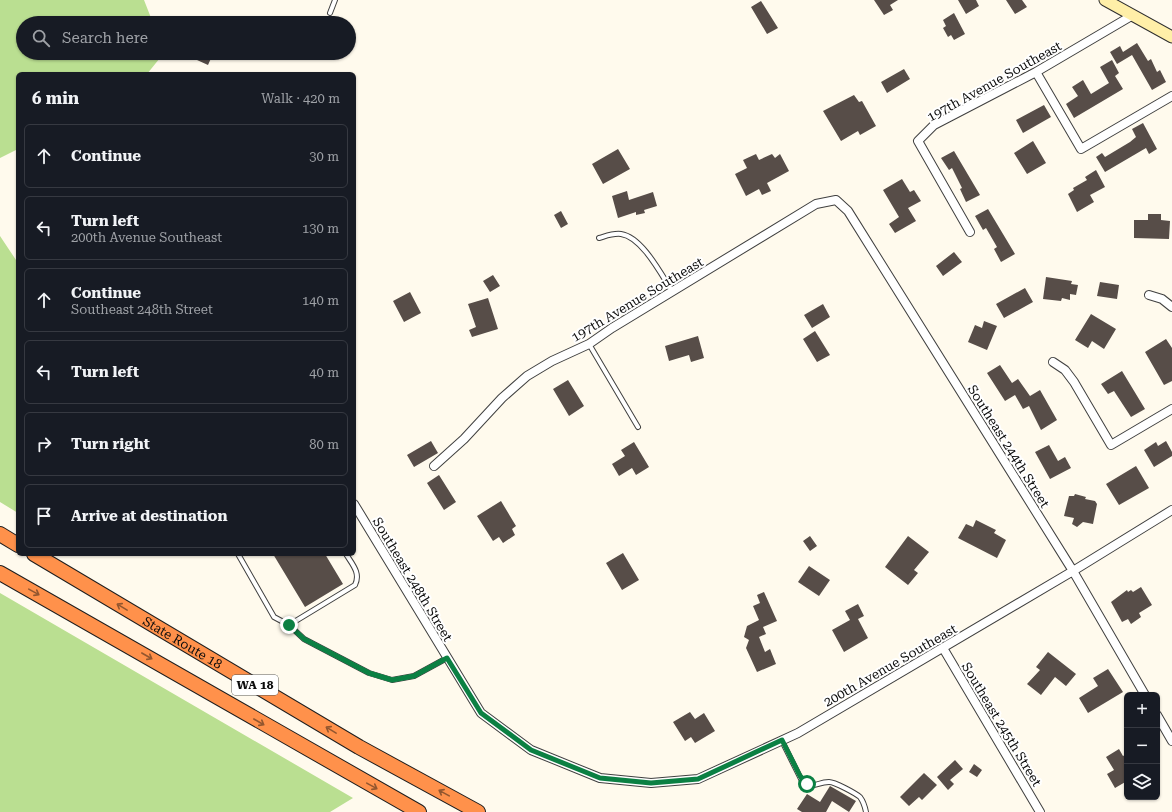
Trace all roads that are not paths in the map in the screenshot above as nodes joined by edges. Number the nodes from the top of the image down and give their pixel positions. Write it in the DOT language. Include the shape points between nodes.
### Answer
graph roads {
  1 [pos="335,0"];
  2 [pos="1105,0"];
  3 [pos="330,13"];
  4 [pos="1133,15"];
  5 [pos="1172,37"];
  6 [pos="1036,72"];
  7 [pos="1172,96"];
  8 [pos="848,211"];
  9 [pos="970,232"];
  10 [pos="599,238"];
  11 [pos="672,291"];
  12 [pos="1149,295"];
  13 [pos="1172,307"];
  14 [pos="589,344"];
  15 [pos="1053,362"];
  16 [pos="1172,409"];
  17 [pos="638,427"];
  18 [pos="434,466"];
  19 [pos="356,507"];
  20 [pos="1172,510"];
  21 [pos="0,534"];
  22 [pos="16,544"];
  23 [pos="37,556"];
  24 [pos="239,556"];
  25 [pos="347,556"];
  26 [pos="1073,571"];
  27 [pos="0,573"];
  28 [pos="289,625"];
  29 [pos="943,648"];
  30 [pos="447,658"];
  31 [pos="1143,692"];
  32 [pos="1160,720"];
  33 [pos="782,740"];
  34 [pos="1172,741"];
  35 [pos="600,778"];
  36 [pos="418,812"];
  37 [pos="478,812"];
  38 [pos="866,812"];
  39 [pos="1040,812"];
  1 -- 3 [label="lane"];
  2 -- 4 [label="street"];
  4 -- 5 [label="street"];
  4 -- 6 [label="street, 197th Avenue Southeast"];
  6 -- 7 [label="street" via="1081,149"];
  6 -- 9 [label="street, 197th Avenue Southeast" via="934,125 918,142"];
  8 -- 11 [label="street, 197th Avenue Southeast" via="836,200 816,204"];
  8 -- 26 [label="street, Southeast 244th Street"];
  10 -- 11 [label="lane" via="614,234 623,234 631,238 650,258"];
  11 -- 14 [label="street, 197th Avenue Southeast"];
  12 -- 13 [label="street" via="1162,299"];
  14 -- 17 [label="lane"];
  14 -- 18 [label="street, 197th Avenue Southeast" via="527,376"];
  15 -- 16 [label="street" via="1065,370 1074,382 1111,445"];
  19 -- 30 [label="street, Southeast 248th Street"];
  20 -- 26 [label="street, 200th Avenue Southeast"];
  21 -- 22 [label="highway"];
  37 -- 23 [label="highway, State Route 18 / WA 18, one-way" via="359,747"];
  24 -- 28 [label="lane" via="274,617"];
  25 -- 28 [label="lane" via="357,572 358,579 355,584"];
  26 -- 29 [label="street, 200th Avenue Southeast"];
  26 -- 31 [label="street, Southeast 244th Street"];
  27 -- 36 [label="highway, WA 18, one-way"];
  28 -- 30 [label="lane" via="304,639 369,673 392,680 414,676"];
  29 -- 33 [label="street, 200th Avenue Southeast"];
  29 -- 39 [label="street, Southeast 245th Street"];
  30 -- 35 [label="street, Southeast 248th Street" via="481,713 531,750"];
  32 -- 34 [label="street"];
  33 -- 35 [label="street, 200th Avenue Southeast" via="698,779 651,783"];
  33 -- 38 [label="lane" via="802,781 814,786 827,782 835,783 860,797"];
}
